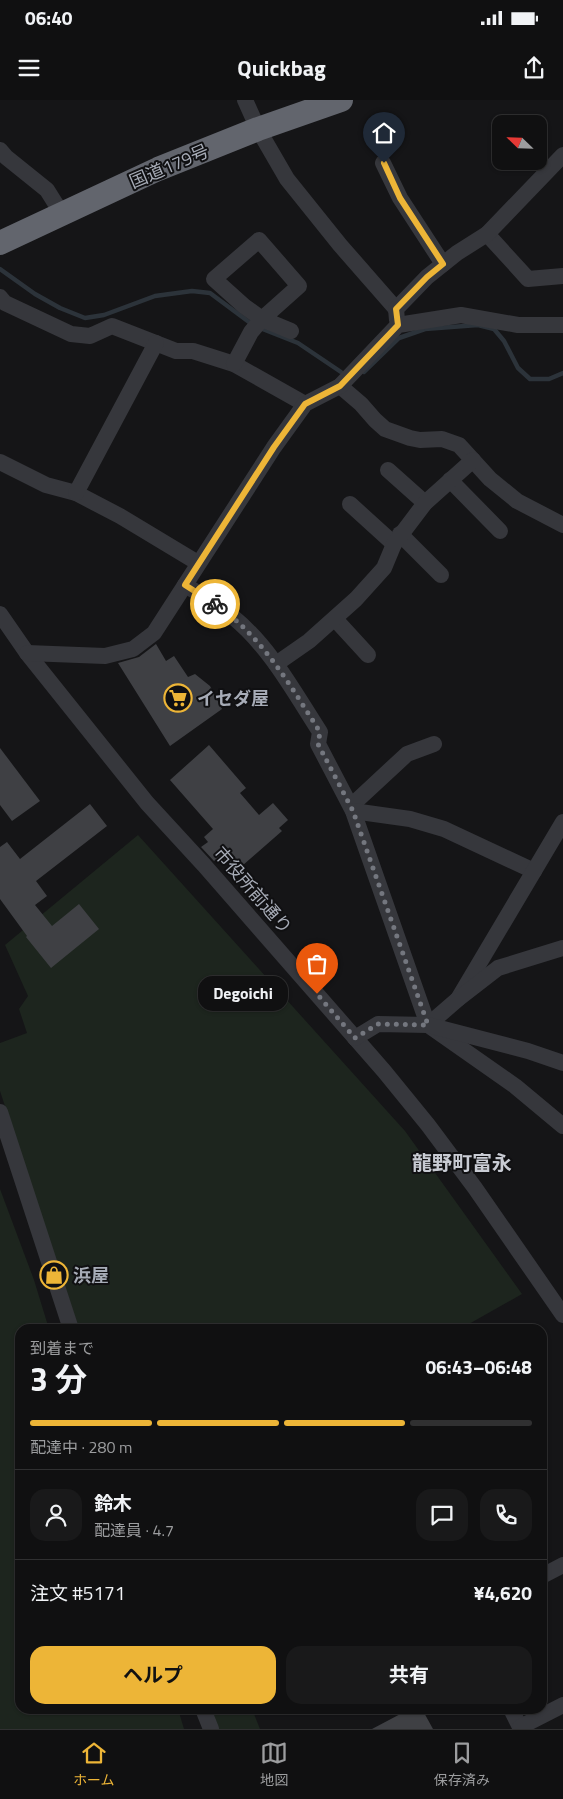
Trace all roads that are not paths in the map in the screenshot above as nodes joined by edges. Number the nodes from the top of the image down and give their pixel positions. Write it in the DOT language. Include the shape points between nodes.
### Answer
graph roads {
  1 [pos="245,100"];
  2 [pos="341,100"];
  3 [pos="258,129"];
  4 [pos="0,150"];
  5 [pos="563,155"];
  6 [pos="384,163"];
  7 [pos="62,214"];
  8 [pos="487,234"];
  9 [pos="0,243"];
  10 [pos="443,264"];
  11 [pos="563,278"];
  12 [pos="0,297"];
  13 [pos="397,317"];
  14 [pos="262,319"];
  15 [pos="563,325"];
  16 [pos="291,331"];
  17 [pos="156,343"];
  18 [pos="234,364"];
  19 [pos="340,386"];
  20 [pos="305,404"];
  21 [pos="473,460"];
  22 [pos="0,462"];
  23 [pos="388,470"];
  24 [pos="450,480"];
  25 [pos="76,493"];
  26 [pos="425,503"];
  27 [pos="350,504"];
  28 [pos="563,525"];
  29 [pos="500,531"];
  30 [pos="397,539"];
  31 [pos="198,563"];
  32 [pos="441,575"];
  33 [pos="185,585"];
  34 [pos="0,614"];
  35 [pos="335,620"];
  36 [pos="27,653"];
  37 [pos="368,655"];
  38 [pos="276,664"];
  39 [pos="434,744"];
  40 [pos="352,809"];
  41 [pos="563,822"];
  42 [pos="534,871"];
  43 [pos="563,948"];
  44 [pos="458,999"];
  45 [pos="428,1025"];
  46 [pos="355,1038"];
  47 [pos="563,1063"];
  48 [pos="0,1112"];
  49 [pos="563,1126"];
  50 [pos="563,1315"];
  51 [pos="69,1324"];
  52 [pos="563,1565"];
  53 [pos="547,1573"];
  54 [pos="563,1705"];
  55 [pos="205,1714"];
  56 [pos="513,1714"];
  57 [pos="547,1714"];
  58 [pos="547,1714"];
  59 [pos="521,1728"];
  60 [pos="211,1729"];
  1 -- 3 [label="street"];
  2 -- 3 [label="highway, 国道179号"];
  3 -- 7 [label="highway, 国道179号"];
  3 -- 13 [label="street" via="287,179"];
  4 -- 7 [label="street" via="47,190"];
  5 -- 8 [label="street"];
  6 -- 10 [label="street" via="400,198"];
  7 -- 9 [label="highway, 国道179号"];
  8 -- 10 [label="street"];
  8 -- 11 [label="street" via="528,279"];
  10 -- 13 [label="street" via="427,277"];
  12 -- 17 [label="street" via="6,303 71,334 90,336 112,326"];
  13 -- 15 [label="street" via="460,315 518,325"];
  13 -- 19 [label="street"];
  14 -- 14 [label="street" via="299,286 259,240 214,279"];
  14 -- 16 [label="street"];
  14 -- 18 [label="street"];
  17 -- 18 [label="street" via="176,351 193,351"];
  17 -- 25 [label="street"];
  18 -- 20 [label="street"];
  19 -- 20 [label="street"];
  19 -- 21 [label="street" via="385,428 410,438 442,439 459,445"];
  20 -- 31 [label="street"];
  21 -- 24 [label="street"];
  21 -- 28 [label="street" via="517,501"];
  22 -- 25 [label="street" via="46,485"];
  23 -- 26 [label="street"];
  24 -- 26 [label="street"];
  24 -- 29 [label="street"];
  25 -- 31 [label="street"];
  26 -- 30 [label="street"];
  27 -- 30 [label="street"];
  30 -- 32 [label="street"];
  30 -- 35 [label="street" via="384,568"];
  31 -- 33 [label="street"];
  33 -- 36 [label="street" via="154,633 133,649 105,656"];
  33 -- 38 [label="street" via="233,617"];
  34 -- 36 [label="street, 市役所前通り"];
  35 -- 37 [label="street"];
  35 -- 38 [label="street"];
  36 -- 46 [label="street, 市役所前通り" via="147,803"];
  38 -- 40 [label="street" via="320,732 318,744"];
  39 -- 40 [label="street" via="407,754"];
  40 -- 42 [label="street" via="410,819 444,829"];
  40 -- 45 [label="street"];
  41 -- 42 [label="street"];
  42 -- 44 [label="street"];
  43 -- 44 [label="street" via="498,968"];
  44 -- 45 [label="street"];
  45 -- 46 [label="street" via="378,1024"];
  45 -- 47 [label="street"];
  45 -- 49 [label="street" via="515,1086"];
  46 -- 50 [label="street, 市役所前通り" via="440,1140"];
  48 -- 51 [label="street"];
  52 -- 53 [label="street"];
  54 -- 57 [label="street"];
  55 -- 60 [label="street"];
  56 -- 59 [label="street"];
  58 -- 59 [label="street"];
}
